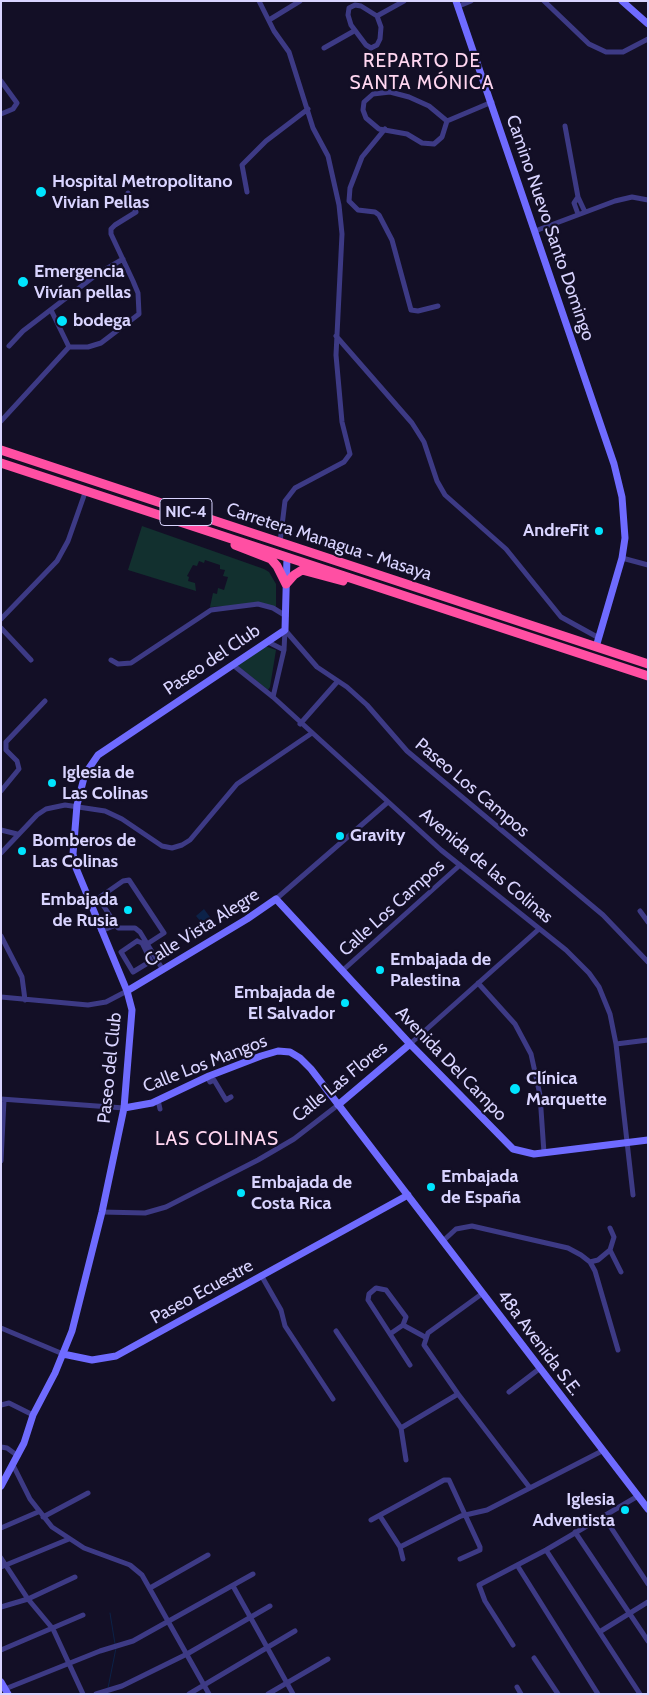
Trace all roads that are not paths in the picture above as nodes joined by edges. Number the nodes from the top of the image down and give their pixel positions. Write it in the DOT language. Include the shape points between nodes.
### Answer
graph roads {
  1 [pos="259,1"];
  2 [pos="300,1"];
  3 [pos="404,1"];
  4 [pos="471,1"];
  5 [pos="544,1"];
  6 [pos="622,1"];
  7 [pos="457,4"];
  8 [pos="377,16"];
  9 [pos="268,20"];
  10 [pos="648,24"];
  11 [pos="354,31"];
  12 [pos="648,39"];
  13 [pos="324,48"];
  14 [pos="1,81"];
  15 [pos="492,102"];
  16 [pos="308,109"];
  17 [pos="1,114"];
  18 [pos="447,121"];
  19 [pos="564,126"];
  20 [pos="385,129"];
  21 [pos="247,192"];
  22 [pos="128,193"];
  23 [pos="578,197"];
  24 [pos="648,200"];
  25 [pos="585,212"];
  26 [pos="578,214"];
  27 [pos="535,230"];
  28 [pos="123,259"];
  29 [pos="438,306"];
  30 [pos="51,310"];
  31 [pos="336,336"];
  32 [pos="9,346"];
  33 [pos="69,347"];
  34 [pos="1,421"];
  35 [pos="1,450"];
  36 [pos="1,463"];
  37 [pos="86,490"];
  38 [pos="227,526"];
  39 [pos="216,533"];
  40 [pos="280,543"];
  41 [pos="287,556"];
  42 [pos="622,558"];
  43 [pos="648,565"];
  44 [pos="372,572"];
  45 [pos="286,584"];
  46 [pos="377,588"];
  47 [pos="286,616"];
  48 [pos="1,619"];
  49 [pos="1,628"];
  50 [pos="285,630"];
  51 [pos="268,642"];
  52 [pos="597,642"];
  53 [pos="284,650"];
  54 [pos="31,660"];
  55 [pos="111,660"];
  56 [pos="648,664"];
  57 [pos="233,665"];
  58 [pos="648,676"];
  59 [pos="338,681"];
  60 [pos="273,697"];
  61 [pos="45,701"];
  62 [pos="300,724"];
  63 [pos="312,734"];
  64 [pos="1,791"];
  65 [pos="388,802"];
  66 [pos="77,805"];
  67 [pos="1,830"];
  68 [pos="17,834"];
  69 [pos="1,853"];
  70 [pos="460,866"];
  71 [pos="99,899"];
  72 [pos="276,899"];
  73 [pos="90,904"];
  74 [pos="640,911"];
  75 [pos="648,922"];
  76 [pos="116,924"];
  77 [pos="539,929"];
  78 [pos="101,931"];
  79 [pos="1,936"];
  80 [pos="145,945"];
  81 [pos="648,962"];
  82 [pos="164,970"];
  83 [pos="342,971"];
  84 [pos="478,983"];
  85 [pos="127,991"];
  86 [pos="1,997"];
  87 [pos="25,1000"];
  88 [pos="648,1040"];
  89 [pos="410,1044"];
  90 [pos="616,1044"];
  91 [pos="207,1077"];
  92 [pos="231,1097"];
  93 [pos="2,1099"];
  94 [pos="158,1100"];
  95 [pos="338,1105"];
  96 [pos="124,1108"];
  97 [pos="160,1109"];
  98 [pos="648,1140"];
  99 [pos="627,1142"];
  100 [pos="544,1153"];
  101 [pos="1,1161"];
  102 [pos="408,1195"];
  103 [pos="633,1195"];
  104 [pos="102,1212"];
  105 [pos="610,1228"];
  106 [pos="443,1241"];
  107 [pos="610,1250"];
  108 [pos="590,1262"];
  109 [pos="621,1272"];
  110 [pos="261,1276"];
  111 [pos="482,1292"];
  112 [pos="403,1325"];
  113 [pos="1,1328"];
  114 [pos="336,1331"];
  115 [pos="390,1334"];
  116 [pos="425,1337"];
  117 [pos="618,1350"];
  118 [pos="63,1354"];
  119 [pos="410,1365"];
  120 [pos="539,1369"];
  121 [pos="509,1392"];
  122 [pos="458,1394"];
  123 [pos="333,1399"];
  124 [pos="1,1404"];
  125 [pos="34,1415"];
  126 [pos="400,1428"];
  127 [pos="1,1448"];
  128 [pos="602,1451"];
  129 [pos="18,1456"];
  130 [pos="406,1460"];
  131 [pos="14,1465"];
  132 [pos="1,1486"];
  133 [pos="530,1488"];
  134 [pos="88,1493"];
  135 [pos="638,1496"];
  136 [pos="648,1509"];
  137 [pos="38,1512"];
  138 [pos="466,1515"];
  139 [pos="380,1516"];
  140 [pos="43,1517"];
  141 [pos="604,1517"];
  142 [pos="371,1520"];
  143 [pos="1,1528"];
  144 [pos="575,1532"];
  145 [pos="68,1539"];
  146 [pos="400,1547"];
  147 [pos="546,1550"];
  148 [pos="208,1555"];
  149 [pos="1,1558"];
  150 [pos="403,1559"];
  151 [pos="460,1560"];
  152 [pos="518,1565"];
  153 [pos="4,1566"];
  154 [pos="253,1574"];
  155 [pos="75,1577"];
  156 [pos="648,1584"];
  157 [pos="233,1586"];
  158 [pos="150,1588"];
  159 [pos="28,1599"];
  160 [pos="648,1602"];
  161 [pos="270,1606"];
  162 [pos="1,1607"];
  163 [pos="83,1615"];
  164 [pos="630,1615"];
  165 [pos="251,1617"];
  166 [pos="168,1621"];
  167 [pos="53,1629"];
  168 [pos="601,1631"];
  169 [pos="295,1632"];
  170 [pos="648,1641"];
  171 [pos="513,1645"];
  172 [pos="268,1648"];
  173 [pos="1,1650"];
  174 [pos="187,1654"];
  175 [pos="534,1658"];
  176 [pos="328,1659"];
  177 [pos="67,1664"];
  178 [pos="1,1682"];
  179 [pos="286,1684"];
  180 [pos="204,1685"];
  181 [pos="517,1687"];
  182 [pos="7,1692"];
  183 [pos="83,1694"];
  184 [pos="96,1694"];
  185 [pos="189,1694"];
  186 [pos="209,1694"];
  187 [pos="268,1694"];
  188 [pos="293,1694"];
  189 [pos="521,1694"];
  190 [pos="558,1694"];
  191 [pos="598,1694"];
  192 [pos="640,1694"];
  1 -- 9 [label="street"];
  2 -- 9 [label="street"];
  3 -- 8 [label="street"];
  4 -- 7 [label="street"];
  5 -- 12 [label="street" via="589,44 606,52 623,52"];
  6 -- 10 [label="street"];
  7 -- 15 [label="street, Camino Nuevo Santo Domingo"];
  8 -- 11 [label="street" via="361,6 349,8"];
  8 -- 11 [label="street" via="381,27 377,45 372,48 366,46"];
  9 -- 16 [label="street" via="289,52"];
  11 -- 13 [label="street"];
  14 -- 17 [label="street" via="18,103 12,110"];
  15 -- 18 [label="street"];
  15 -- 27 [label="street, Camino Nuevo Santo Domingo"];
  16 -- 21 [label="street" via="266,141 242,165"];
  16 -- 31 [label="street" via="330,164 339,205 342,244"];
  18 -- 20 [label="street" via="442,137 434,144 422,143 407,134"];
  18 -- 20 [label="street" via="428,106 409,97 390,92 373,94 364,102 363,110 366,118 379,129"];
  19 -- 23 [label="street"];
  20 -- 29 [label="street" via="362,157 350,188 350,201 358,210 379,215 392,240 412,310"];
  22 -- 28 [label="street" via="136,212 111,229"];
  23 -- 25 [label="street"];
  23 -- 26 [label="street" via="574,202"];
  24 -- 25 [label="street" via="632,197"];
  25 -- 26 [label="street"];
  26 -- 27 [label="street"];
  27 -- 42 [label="street, Camino Nuevo Santo Domingo" via="614,464 625,515"];
  28 -- 30 [label="street" via="96,275"];
  28 -- 33 [label="street" via="138,292 139,314 101,343 88,348"];
  30 -- 32 [label="street"];
  30 -- 33 [label="street"];
  31 -- 40 [label="street" via="338,394 350,454 344,462 295,488 285,501"];
  31 -- 52 [label="street" via="412,423 424,442 445,495 506,549 561,617"];
  33 -- 34 [label="street"];
  35 -- 38 [label="highway, Carretera Managua - Masaya / NIC-4"];
  36 -- 37 [label="highway, Carretera Managua - Masaya / NIC-4"];
  37 -- 39 [label="highway, Carretera Managua - Masaya / NIC-4"];
  37 -- 48 [label="street" via="68,541 56,560"];
  38 -- 40 [label="highway, Carretera Managua - Masaya / NIC-4"];
  38 -- 41 [label="highway" via="282,548"];
  39 -- 41 [label="highway, Carretera Managua - Masaya / NIC-4"];
  39 -- 45 [label="highway" via="230,543 271,559"];
  40 -- 44 [label="highway, Carretera Managua - Masaya / NIC-4"];
  41 -- 44 [label="highway" via="299,554"];
  41 -- 45 [label="street"];
  41 -- 46 [label="highway, Carretera Managua - Masaya / NIC-4"];
  42 -- 43 [label="street"];
  42 -- 52 [label="street, Camino Nuevo Santo Domingo"];
  44 -- 52 [label="highway, Carretera Managua - Masaya / NIC-4"];
  45 -- 46 [label="highway" via="302,570"];
  45 -- 47 [label="street"];
  46 -- 58 [label="highway, Carretera Managua - Masaya / NIC-4"];
  47 -- 50 [label="street"];
  47 -- 55 [label="street" via="258,604 211,610 131,663 118,664"];
  49 -- 54 [label="street"];
  50 -- 51 [label="street, Paseo del Club"];
  50 -- 53 [label="street"];
  50 -- 59 [label="street, Paseo Los Campos" via="317,667"];
  51 -- 53 [label="street"];
  51 -- 57 [label="street, Paseo del Club"];
  52 -- 56 [label="highway, Carretera Managua - Masaya / NIC-4"];
  53 -- 60 [label="street"];
  57 -- 60 [label="street, Avenida de las Colinas"];
  57 -- 66 [label="street, Paseo del Club" via="98,754 85,774"];
  59 -- 62 [label="street"];
  59 -- 81 [label="street, Paseo Los Campos" via="367,705 407,752 604,915"];
  60 -- 62 [label="street, Avenida de las Colinas"];
  61 -- 64 [label="street" via="6,742 6,750 19,768"];
  62 -- 63 [label="street, Avenida de las Colinas"];
  63 -- 65 [label="street, Avenida de las Colinas"];
  63 -- 66 [label="street" via="237,784 190,840 182,845 162,846 105,811"];
  65 -- 70 [label="street, Avenida de las Colinas"];
  65 -- 72 [label="street, Calle Vista Alegre"];
  66 -- 68 [label="street" via="46,809"];
  66 -- 73 [label="street, Paseo del Club" via="73,854"];
  67 -- 68 [label="street"];
  68 -- 69 [label="street"];
  70 -- 77 [label="street, Avenida de las Colinas"];
  70 -- 83 [label="street, Calle Los Campos"];
  71 -- 73 [label="street"];
  71 -- 76 [label="street"];
  71 -- 80 [label="street" via="100,895 129,880 164,933"];
  72 -- 82 [label="street, Calle Vista Alegre"];
  72 -- 83 [label="street, Avenida Del Campo"];
  73 -- 78 [label="street, Paseo del Club"];
  74 -- 75 [label="street"];
  76 -- 78 [label="street"];
  76 -- 80 [label="street" via="121,929 135,928"];
  77 -- 84 [label="street, Calle Las Flores"];
  77 -- 90 [label="street, Avenida de las Colinas" via="579,962 599,987 610,1014"];
  78 -- 85 [label="street, Paseo del Club"];
  79 -- 87 [label="street" via="22,977"];
  80 -- 80 [label="street" via="137,941 121,952 131,972 151,961"];
  80 -- 82 [label="street"];
  82 -- 85 [label="street, Calle Vista Alegre"];
  83 -- 89 [label="street, Avenida Del Campo"];
  84 -- 89 [label="street, Calle Las Flores"];
  84 -- 100 [label="street" via="515,1024 531,1054 540,1095"];
  85 -- 87 [label="street, Calle Vista Alegre" via="106,1002 88,1005"];
  85 -- 96 [label="street, Paseo del Club" via="133,1023"];
  86 -- 87 [label="street, Calle Vista Alegre"];
  88 -- 90 [label="street"];
  89 -- 95 [label="street, Calle Las Flores"];
  89 -- 100 [label="street, Avenida Del Campo" via="506,1143 521,1152"];
  90 -- 99 [label="street, Avenida de las Colinas"];
  91 -- 92 [label="street" via="210,1082 214,1080 226,1100"];
  91 -- 94 [label="street, Calle Los Mangos"];
  91 -- 95 [label="street, Calle Los Mangos" via="261,1056 278,1051 290,1052 311,1068"];
  93 -- 96 [label="street"];
  93 -- 101 [label="street"];
  94 -- 96 [label="street, Calle Los Mangos"];
  94 -- 97 [label="street"];
  95 -- 102 [label="street, Calle Los Mangos"];
  95 -- 104 [label="street, Calle Las Flores" via="294,1139 166,1207 145,1213"];
  96 -- 104 [label="street, Paseo del Club"];
  98 -- 99 [label="street, Avenida Del Campo"];
  99 -- 100 [label="street, Avenida Del Campo"];
  99 -- 103 [label="street, Avenida de las Colinas"];
  102 -- 106 [label="street, 48a Avenida S.E."];
  102 -- 110 [label="street, Paseo Ecuestre"];
  104 -- 118 [label="street, Paseo del Club" via="82,1295"];
  105 -- 107 [label="street" via="614,1237"];
  106 -- 108 [label="street" via="456,1229 472,1226 568,1248"];
  106 -- 111 [label="street, 48a Avenida S.E."];
  107 -- 108 [label="street"];
  107 -- 109 [label="street"];
  108 -- 117 [label="street"];
  110 -- 118 [label="street, Paseo Ecuestre" via="116,1356 92,1360"];
  110 -- 123 [label="street" via="281,1310 285,1326"];
  111 -- 116 [label="street"];
  111 -- 120 [label="street, 48a Avenida S.E."];
  112 -- 115 [label="street"];
  112 -- 115 [label="street" via="406,1320 404,1314 386,1290 380,1287 371,1290 368,1300"];
  112 -- 116 [label="street"];
  113 -- 118 [label="street, Paseo Ecuestre"];
  114 -- 126 [label="street"];
  115 -- 119 [label="street"];
  116 -- 122 [label="street" via="427,1350"];
  118 -- 125 [label="street, Paseo del Club"];
  120 -- 121 [label="street"];
  120 -- 128 [label="street, 48a Avenida S.E."];
  122 -- 126 [label="street"];
  122 -- 133 [label="street"];
  124 -- 125 [label="street" via="9,1403"];
  125 -- 129 [label="street, Paseo del Club"];
  126 -- 130 [label="street"];
  127 -- 129 [label="street" via="7,1448"];
  128 -- 133 [label="street"];
  128 -- 135 [label="street, 48a Avenida S.E."];
  129 -- 131 [label="street, Paseo del Club"];
  131 -- 132 [label="street, Paseo del Club"];
  131 -- 137 [label="street"];
  133 -- 138 [label="street" via="487,1510"];
  134 -- 140 [label="street"];
  135 -- 136 [label="street, 48a Avenida S.E."];
  135 -- 141 [label="street"];
  137 -- 140 [label="street"];
  137 -- 143 [label="street"];
  138 -- 139 [label="street" via="452,1482 444,1480"];
  138 -- 146 [label="street"];
  138 -- 151 [label="street" via="480,1550"];
  139 -- 142 [label="street"];
  139 -- 146 [label="street"];
  140 -- 145 [label="street"];
  141 -- 144 [label="street"];
  141 -- 156 [label="street"];
  144 -- 147 [label="street"];
  144 -- 164 [label="street"];
  145 -- 153 [label="street"];
  145 -- 158 [label="street" via="130,1565"];
  146 -- 150 [label="street"];
  147 -- 152 [label="street"];
  147 -- 168 [label="street"];
  148 -- 158 [label="street"];
  149 -- 153 [label="street"];
  152 -- 171 [label="street" via="479,1585"];
  152 -- 191 [label="street"];
  153 -- 159 [label="street"];
  154 -- 157 [label="street"];
  155 -- 159 [label="street"];
  157 -- 165 [label="street"];
  157 -- 166 [label="street"];
  158 -- 166 [label="street"];
  159 -- 162 [label="street"];
  159 -- 167 [label="street"];
  160 -- 164 [label="street"];
  161 -- 165 [label="street"];
  163 -- 167 [label="street"];
  164 -- 168 [label="street"];
  164 -- 170 [label="street"];
  165 -- 172 [label="street"];
  165 -- 174 [label="street"];
  166 -- 174 [label="street"];
  166 -- 177 [label="street" via="133,1641"];
  167 -- 173 [label="street"];
  167 -- 177 [label="street"];
  168 -- 192 [label="street"];
  169 -- 172 [label="street"];
  172 -- 179 [label="street"];
  172 -- 180 [label="street"];
  174 -- 180 [label="street"];
  174 -- 184 [label="street" via="122,1686"];
  175 -- 190 [label="street"];
  176 -- 179 [label="street"];
  177 -- 182 [label="street"];
  177 -- 183 [label="street"];
  178 -- 182 [label="street"];
  179 -- 187 [label="street"];
  179 -- 188 [label="street"];
  180 -- 185 [label="street"];
  180 -- 186 [label="street"];
  181 -- 189 [label="street"];
}
